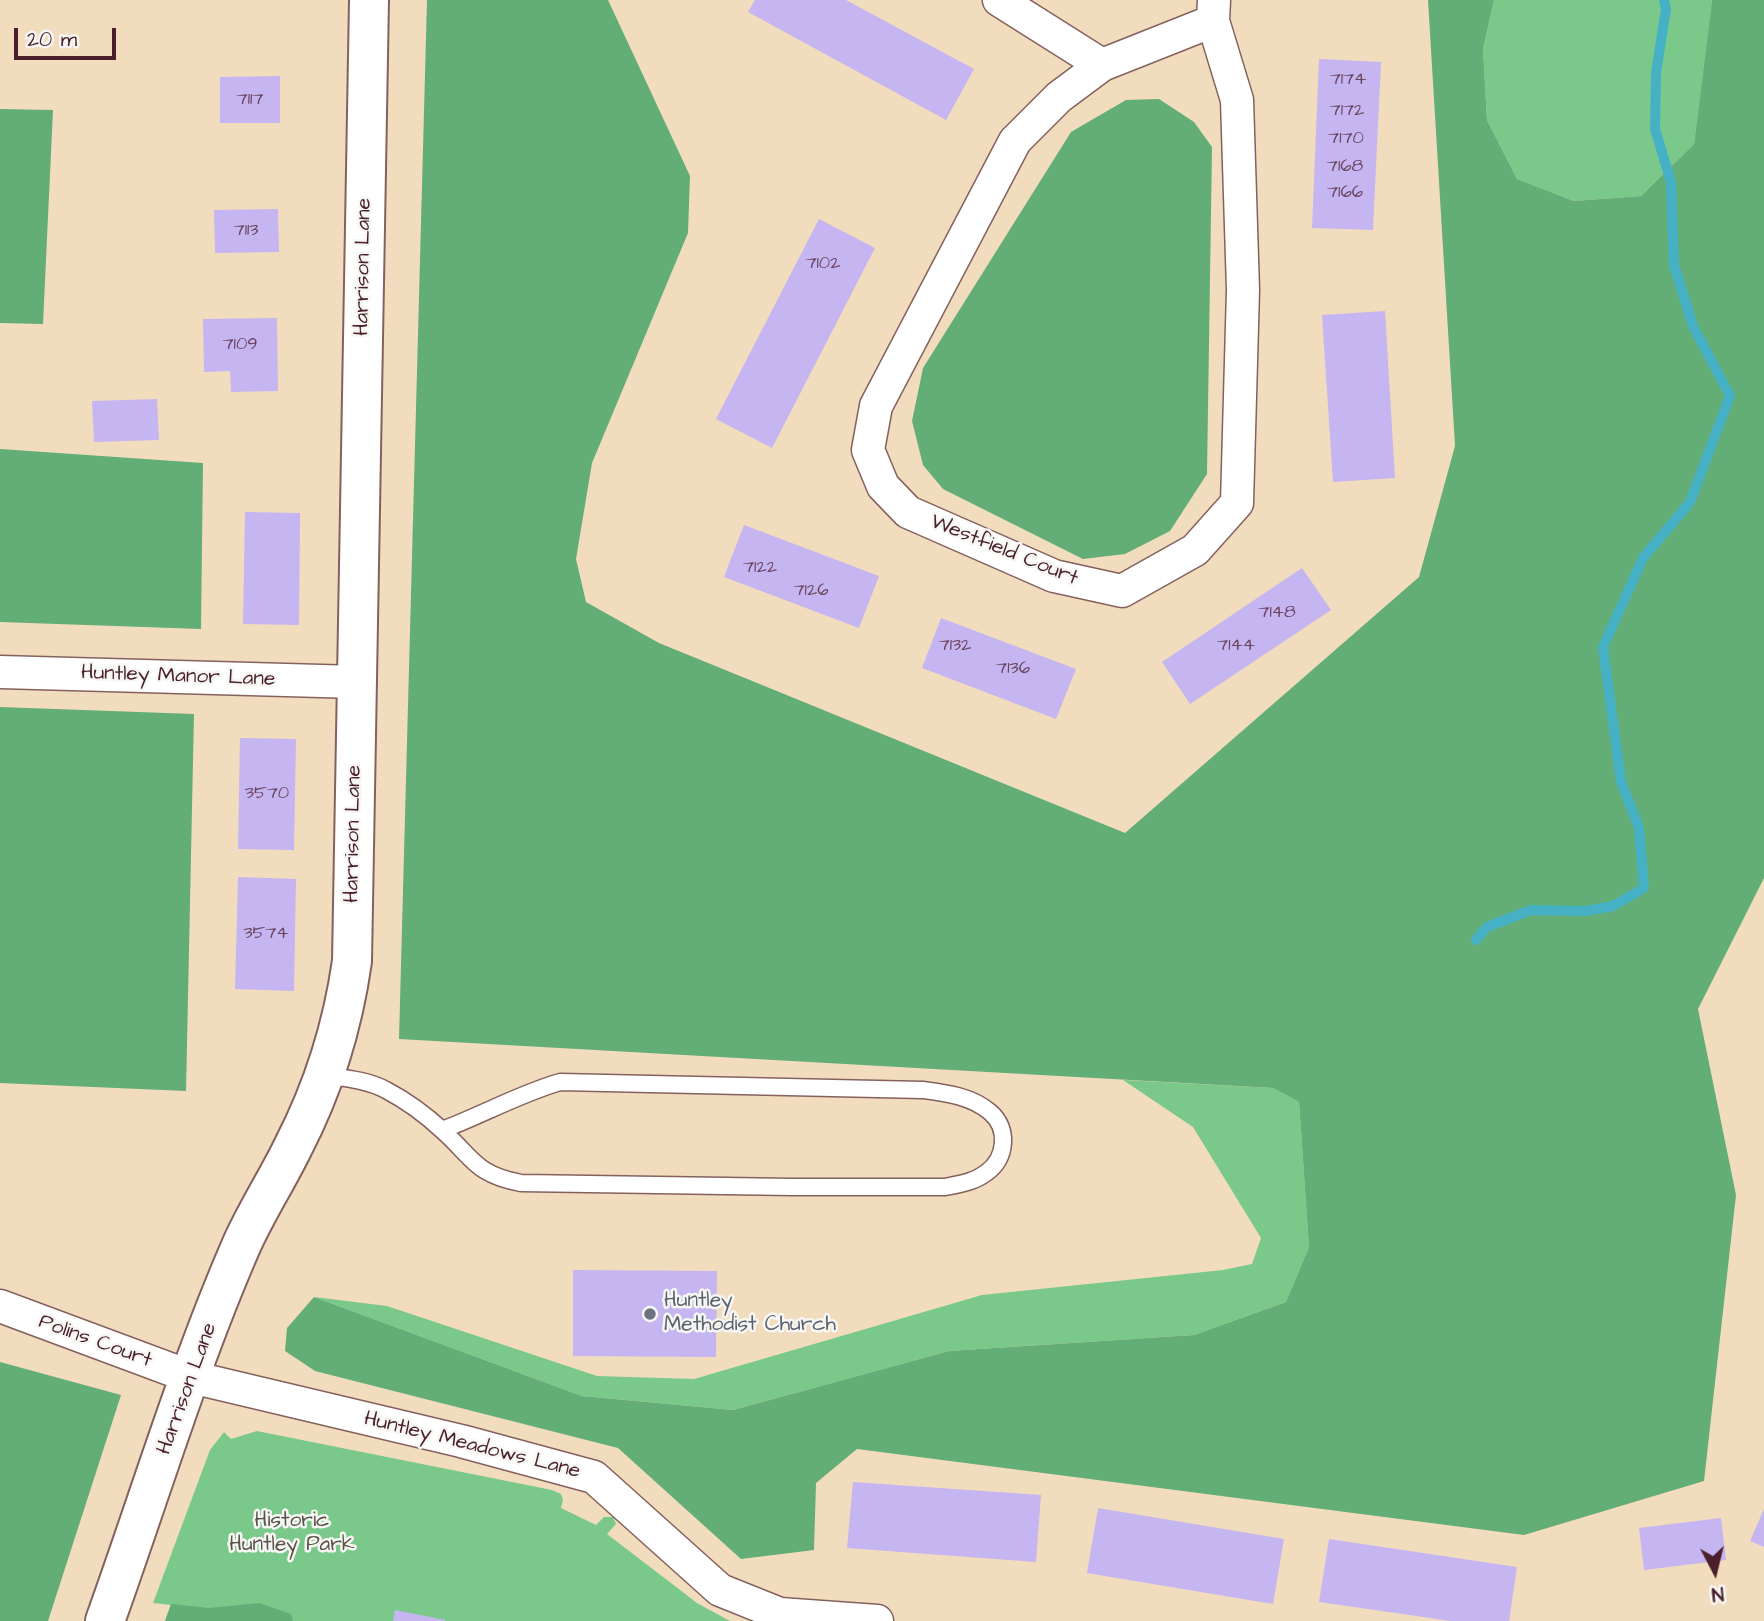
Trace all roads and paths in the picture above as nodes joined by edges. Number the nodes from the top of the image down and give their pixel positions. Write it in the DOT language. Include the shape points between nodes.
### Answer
graph roads {
  1 [pos="369,0"];
  2 [pos="999,0"];
  3 [pos="1213,10"];
  4 [pos="1102,65"];
  5 [pos="0,672"];
  6 [pos="357,682"];
  7 [pos="324,1075"];
  8 [pos="442,1130"];
  9 [pos="0,1306"];
  10 [pos="191,1377"];
  11 [pos="105,1621"];
  12 [pos="877,1621"];
  1 -- 6 [label="street, Harrison Lane"];
  2 -- 4 [label="street"];
  3 -- 4 [label="street, Westfield Court"];
  3 -- 4 [label="street, Westfield Court" via="1237,100 1243,290 1237,503 1195,550 1122,591 1054,576 908,512 883,485 868,450 876,406 1015,141 1059,97"];
  5 -- 6 [label="street, Huntley Manor Lane"];
  6 -- 7 [label="street, Harrison Lane" via="352,961 346,1006"];
  7 -- 8 [label="lane" via="385,1089"];
  7 -- 10 [label="street, Harrison Lane" via="295,1144 242,1245"];
  8 -- 8 [label="lane" via="478,1168 500,1179 534,1183 945,1187 968,1183 988,1172 1004,1144 1002,1126 990,1112 970,1100 923,1090 560,1082"];
  9 -- 10 [label="street, Polins Court"];
  10 -- 11 [label="street, Harrison Lane"];
  10 -- 12 [label="street, Huntley Meadows Lane" via="594,1477 720,1590 780,1614"];
}
